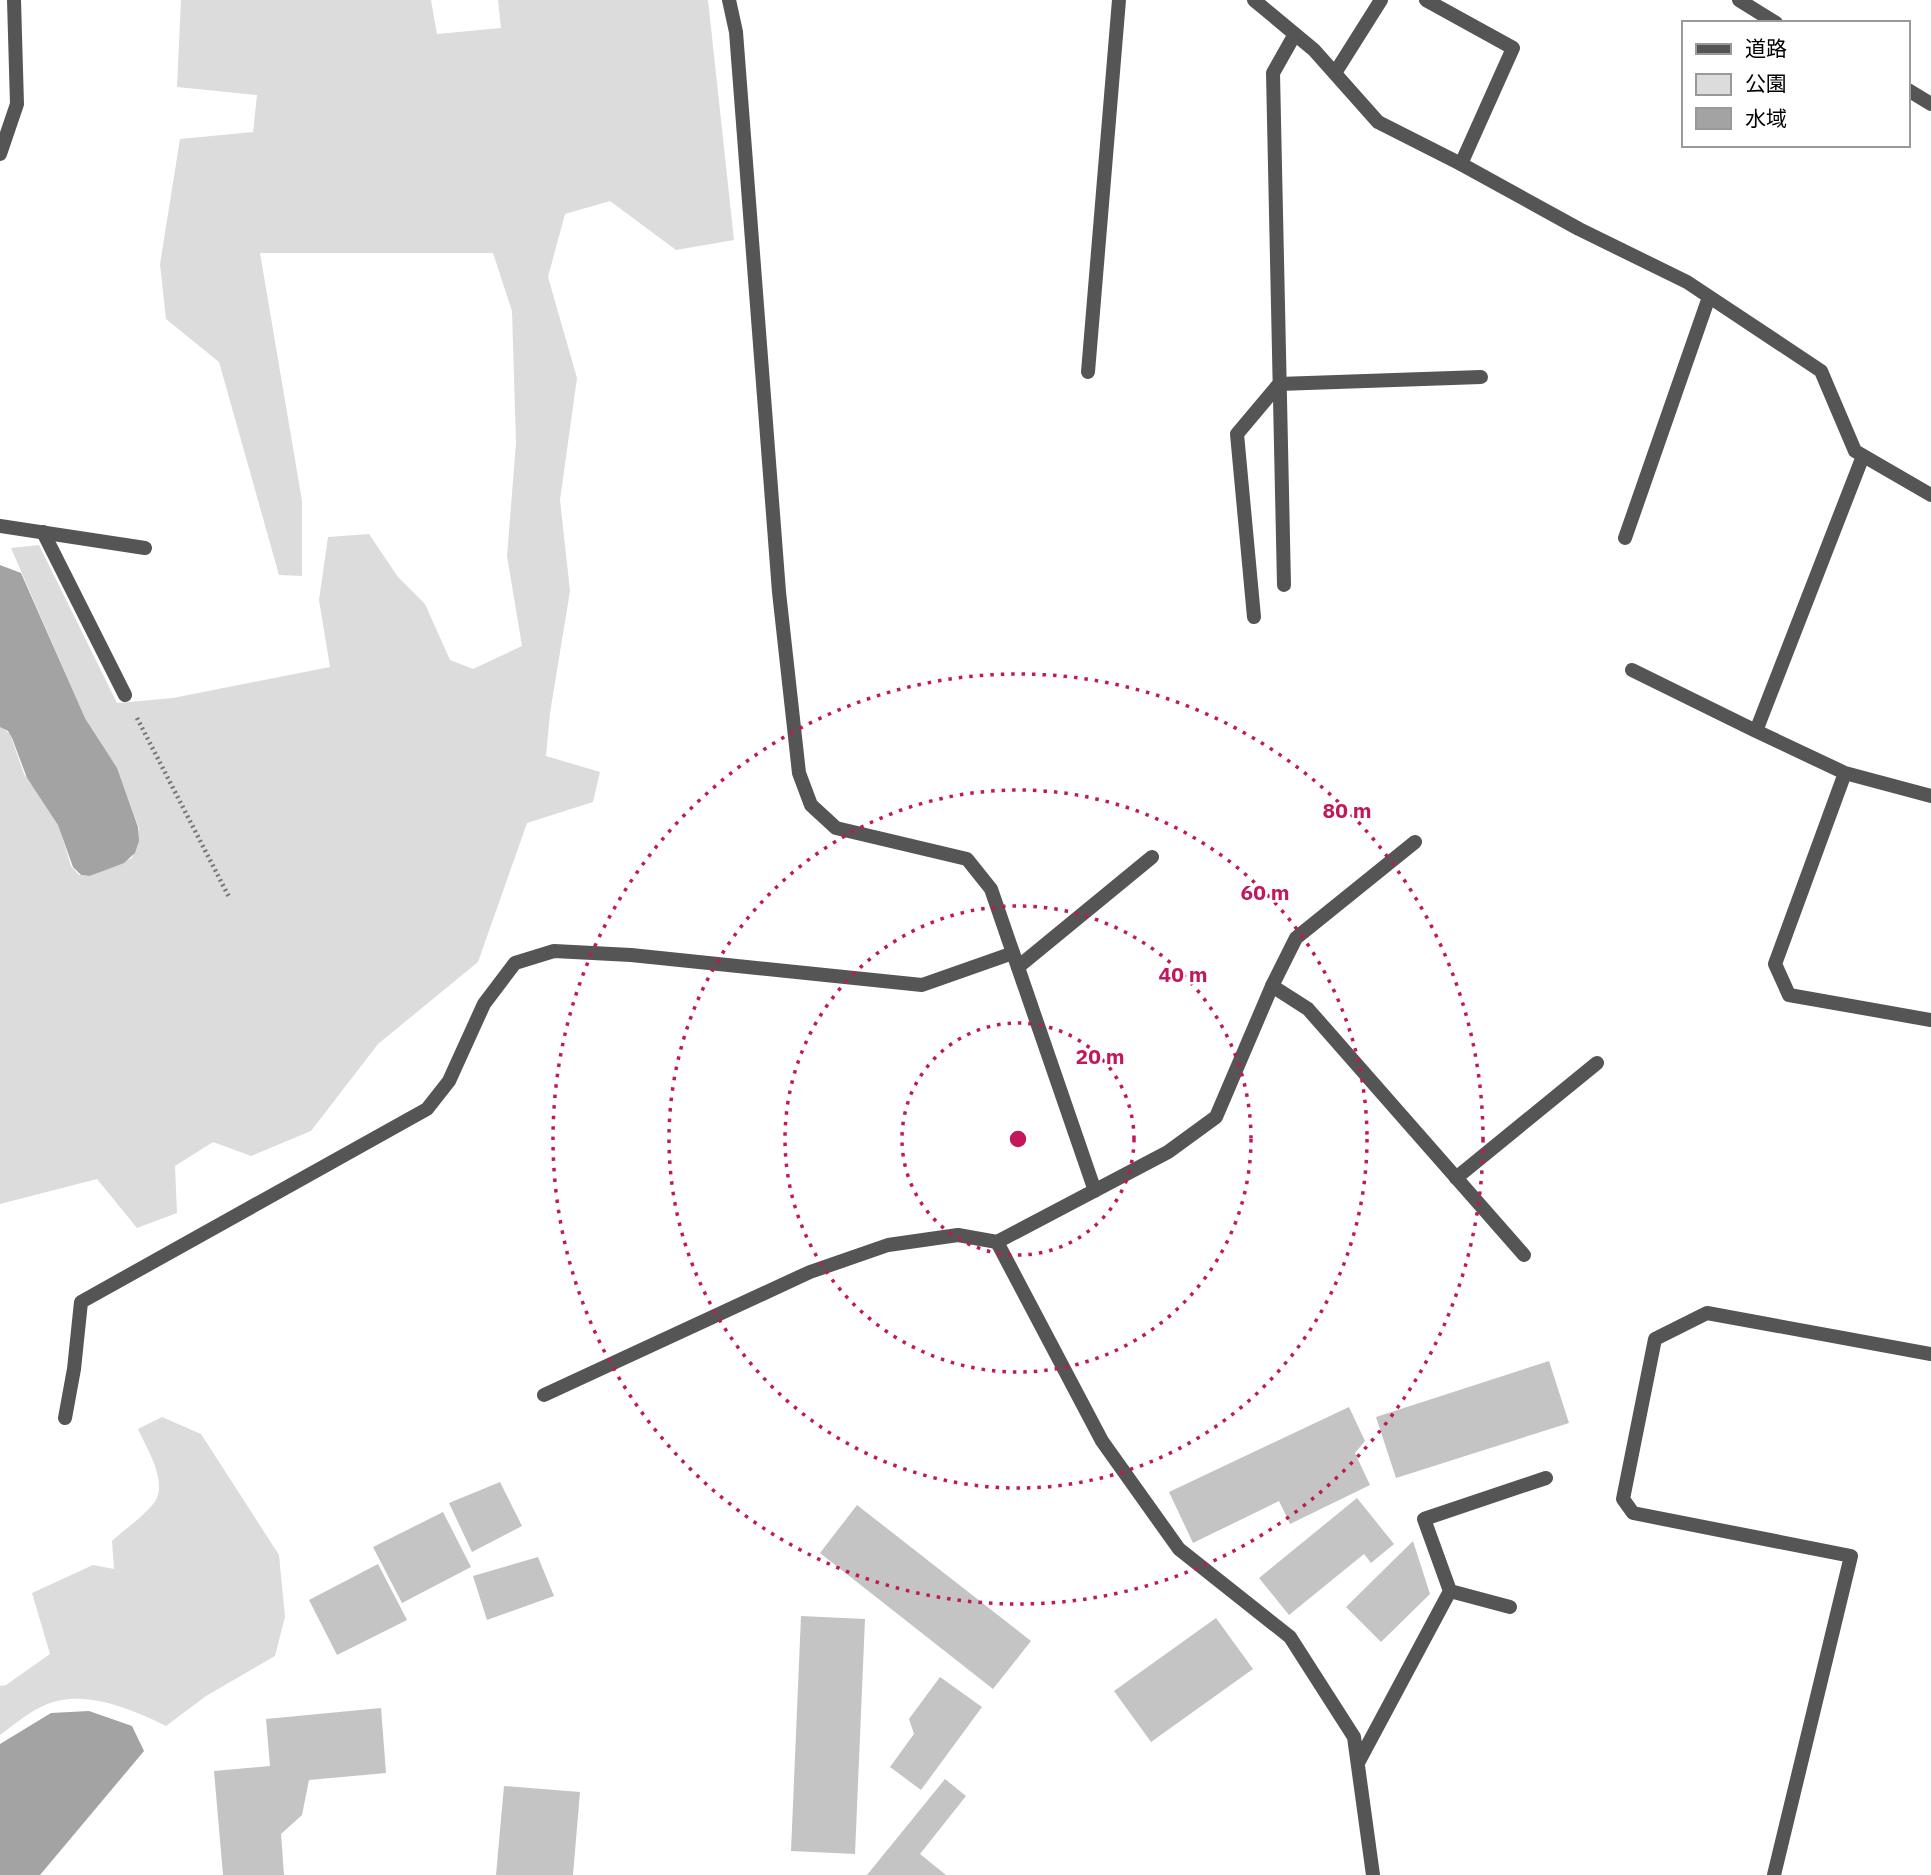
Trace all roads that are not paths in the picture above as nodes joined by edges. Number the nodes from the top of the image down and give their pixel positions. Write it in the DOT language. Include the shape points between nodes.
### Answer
graph roads {
  1 [pos="14,0"];
  2 [pos="729,0"];
  3 [pos="1119,0"];
  4 [pos="1254,0"];
  5 [pos="1381,0"];
  6 [pos="1426,0"];
  7 [pos="1739,0"];
  8 [pos="1773,21"];
  9 [pos="1295,34"];
  10 [pos="1335,74"];
  11 [pos="1910,91"];
  12 [pos="1931,104"];
  13 [pos="0,154"];
  14 [pos="1461,164"];
  15 [pos="1709,297"];
  16 [pos="1088,372"];
  17 [pos="1481,377"];
  18 [pos="1279,384"];
  19 [pos="1863,456"];
  20 [pos="1931,495"];
  21 [pos="0,526"];
  22 [pos="43,532"];
  23 [pos="1625,538"];
  24 [pos="145,548"];
  25 [pos="1284,585"];
  26 [pos="1254,617"];
  27 [pos="1632,670"];
  28 [pos="125,695"];
  29 [pos="1756,732"];
  30 [pos="1845,773"];
  31 [pos="1931,796"];
  32 [pos="1415,842"];
  33 [pos="1152,856"];
  34 [pos="1016,960"];
  35 [pos="1272,986"];
  36 [pos="1931,1020"];
  37 [pos="1597,1063"];
  38 [pos="1457,1178"];
  39 [pos="1095,1191"];
  40 [pos="997,1242"];
  41 [pos="1524,1255"];
  42 [pos="1931,1354"];
  43 [pos="544,1395"];
  44 [pos="65,1418"];
  45 [pos="1546,1478"];
  46 [pos="1450,1591"];
  47 [pos="1510,1607"];
  48 [pos="1358,1763"];
  49 [pos="1373,1875"];
  50 [pos="1774,1875"];
  1 -- 13 [label="street" via="17,104"];
  2 -- 34 [label="street" via="737,32 779,592 799,773 811,805 836,828 967,859 991,888"];
  3 -- 16 [label="street"];
  4 -- 9 [label="street"];
  5 -- 10 [label="street"];
  6 -- 14 [label="street" via="1513,48"];
  7 -- 8 [label="street"];
  9 -- 10 [label="street"];
  9 -- 18 [label="street" via="1273,73"];
  10 -- 14 [label="street" via="1378,122"];
  11 -- 12 [label="street"];
  14 -- 15 [label="street"];
  15 -- 19 [label="street" via="1821,371 1855,451"];
  15 -- 23 [label="street"];
  17 -- 18 [label="street"];
  18 -- 25 [label="street"];
  18 -- 26 [label="street" via="1237,435"];
  19 -- 20 [label="street"];
  19 -- 29 [label="street"];
  21 -- 22 [label="street"];
  22 -- 24 [label="street"];
  22 -- 28 [label="street"];
  27 -- 29 [label="street"];
  29 -- 30 [label="street"];
  30 -- 31 [label="street"];
  30 -- 36 [label="street" via="1775,964 1789,995"];
  32 -- 35 [label="street" via="1296,938"];
  33 -- 34 [label="street"];
  34 -- 39 [label="street"];
  34 -- 44 [label="street" via="922,985 631,954 554,951 515,963 484,1004 449,1082 427,1109 81,1302"];
  35 -- 38 [label="street" via="1308,1009"];
  35 -- 39 [label="street" via="1216,1117 1168,1152"];
  37 -- 38 [label="street"];
  38 -- 41 [label="street"];
  39 -- 40 [label="street"];
  40 -- 43 [label="street" via="958,1235 888,1245 810,1272"];
  40 -- 48 [label="street" via="1102,1441 1179,1549 1290,1637 1354,1737"];
  42 -- 50 [label="street" via="1707,1312 1655,1339 1623,1499 1633,1513 1851,1556"];
  45 -- 46 [label="street" via="1424,1519"];
  46 -- 47 [label="street"];
  46 -- 48 [label="street"];
  48 -- 49 [label="street"];
}
